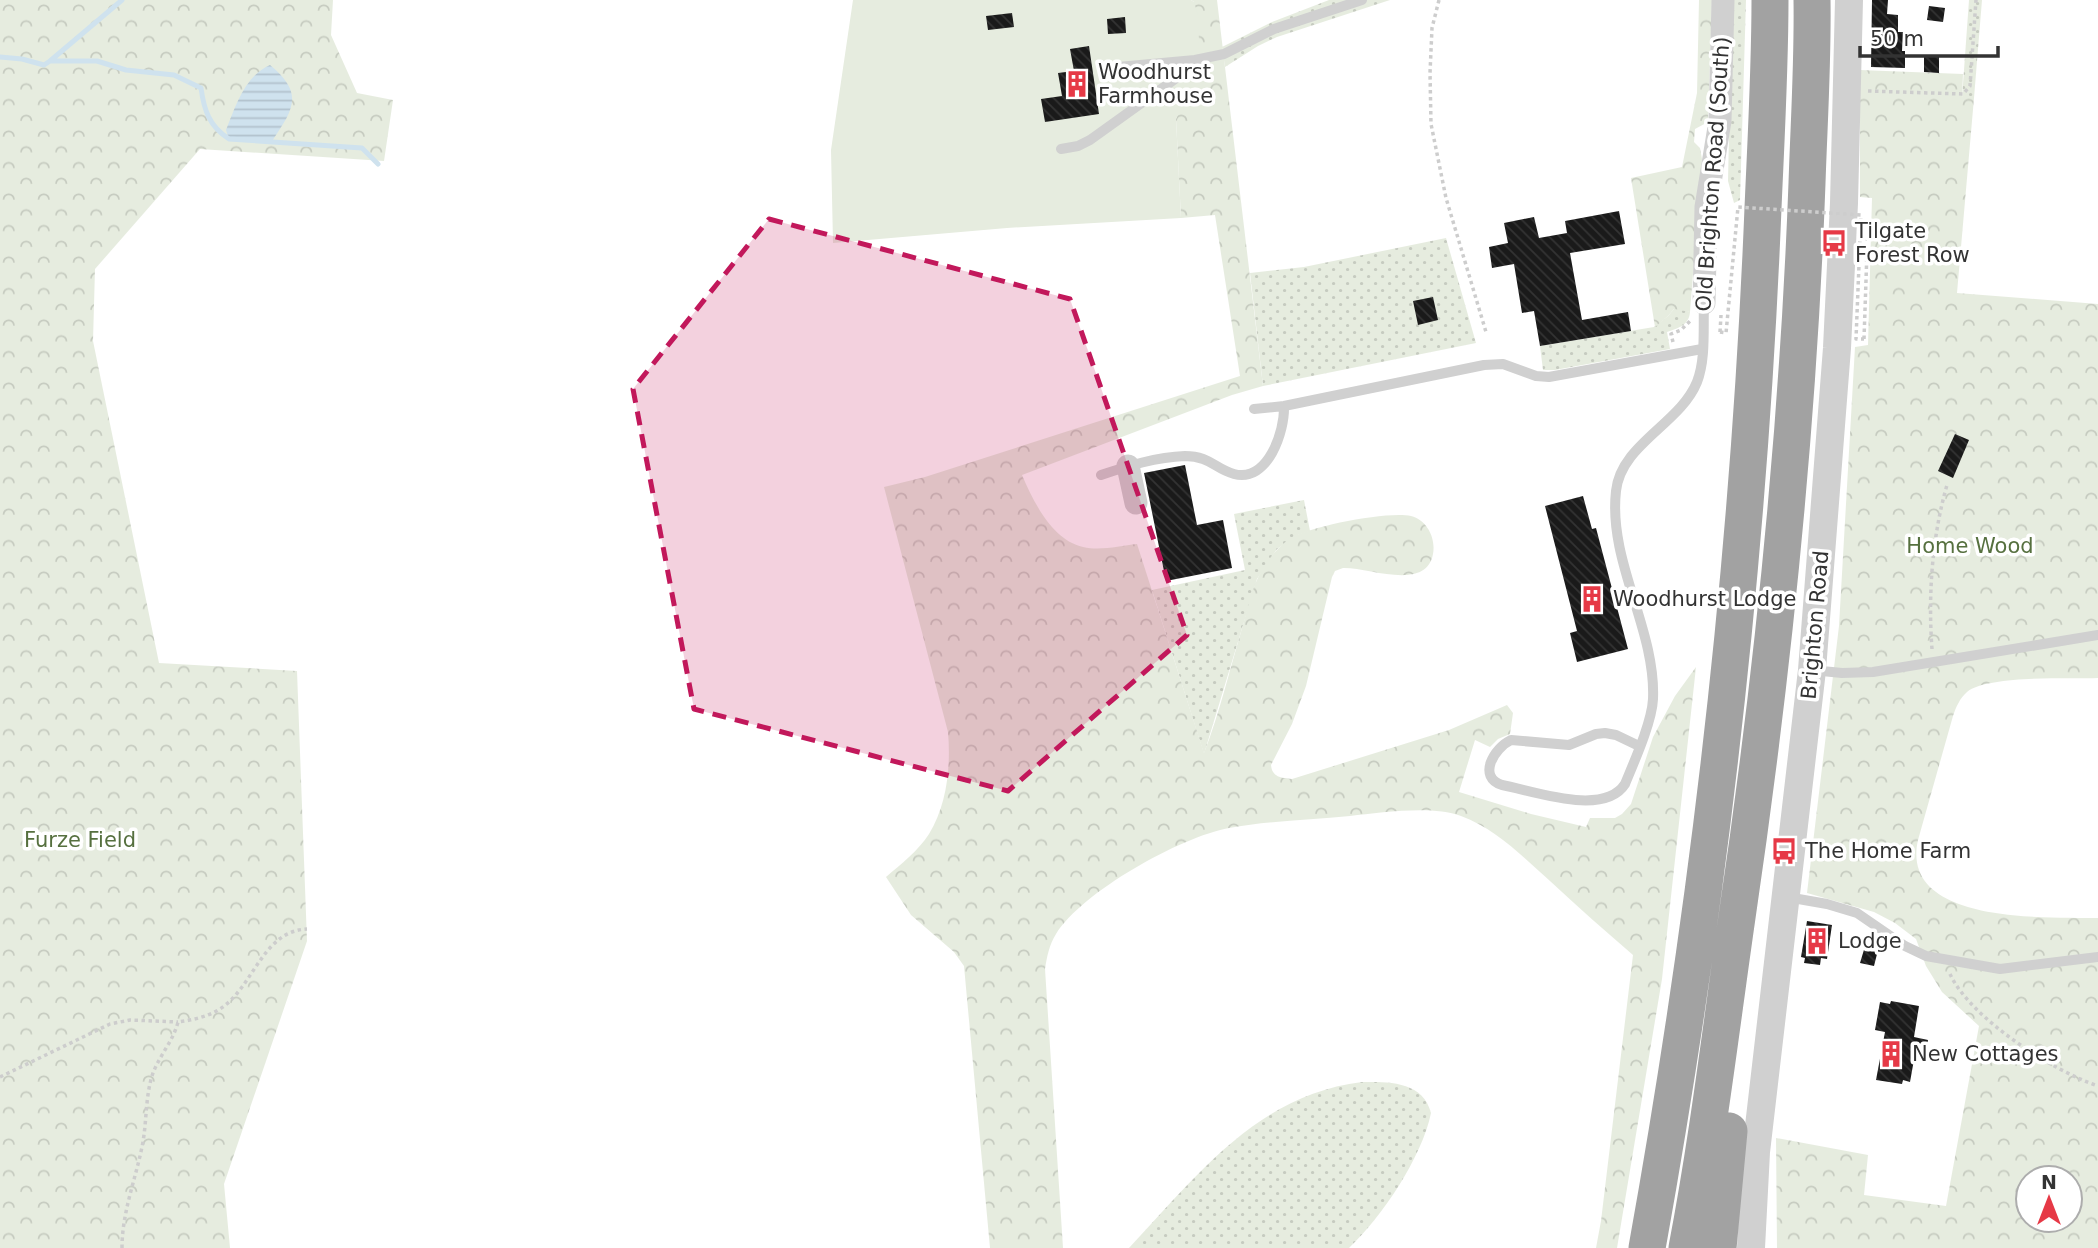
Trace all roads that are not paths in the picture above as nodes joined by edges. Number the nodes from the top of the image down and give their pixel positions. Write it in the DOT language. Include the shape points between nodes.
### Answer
graph roads {
  1 [pos="1362,0"];
  2 [pos="1723,0"];
  3 [pos="1770,0"];
  4 [pos="1812,0"];
  5 [pos="1849,0"];
  6 [pos="1195,60"];
  7 [pos="1118,67"];
  8 [pos="1061,149"];
  9 [pos="1704,298"];
  10 [pos="1702,349"];
  11 [pos="1284,405"];
  12 [pos="1254,410"];
  13 [pos="1128,466"];
  14 [pos="1101,475"];
  15 [pos="1136,503"];
  16 [pos="2098,635"];
  17 [pos="1812,670"];
  18 [pos="1639,746"];
  19 [pos="1750,830"];
  20 [pos="1784,897"];
  21 [pos="2098,957"];
  22 [pos="1647,1248"];
  23 [pos="1687,1248"];
  24 [pos="1718,1248"];
  25 [pos="1751,1248"];
  1 -- 6 [label="lane" via="1275,29 1224,54"];
  2 -- 9 [label="street, Old Brighton Road (South)" via="1720,121 1706,207"];
  3 -- 22 [label="highway" via="1759,306 1734,640 1705,884"];
  4 -- 19 [label="highway" via="1796,402 1774,641"];
  5 -- 17 [label="street, Brighton Road" via="1837,348"];
  6 -- 7 [label="lane"];
  6 -- 8 [label="lane" via="1189,69 1090,140"];
  9 -- 10 [label="lane, Old Brighton Road (South)"];
  10 -- 11 [label="lane" via="1549,377 1503,364 1484,365"];
  10 -- 18 [label="lane, Old Brighton Road (South)" via="1701,369 1689,395 1636,452 1617,482 1617,536 1652,678 1652,708"];
  11 -- 12 [label="lane"];
  11 -- 13 [label="lane" via="1276,444 1265,463 1252,473 1236,475 1209,460 1186,456"];
  13 -- 14 [label="lane"];
  13 -- 15 [label="street"];
  16 -- 17 [label="lane" via="1863,672"];
  17 -- 20 [label="street, Brighton Road"];
  18 -- 18 [label="lane, Old Brighton Road (South)" via="1605,733 1569,745 1511,740 1496,753 1489,776 1502,785 1580,801 1603,800 1622,789"];
  19 -- 23 [label="highway"];
  19 -- 24 [label="highway"];
  20 -- 21 [label="lane" via="1847,909 1914,951 1943,959 2000,969"];
  20 -- 25 [label="street, Brighton Road" via="1755,1159"];
}
